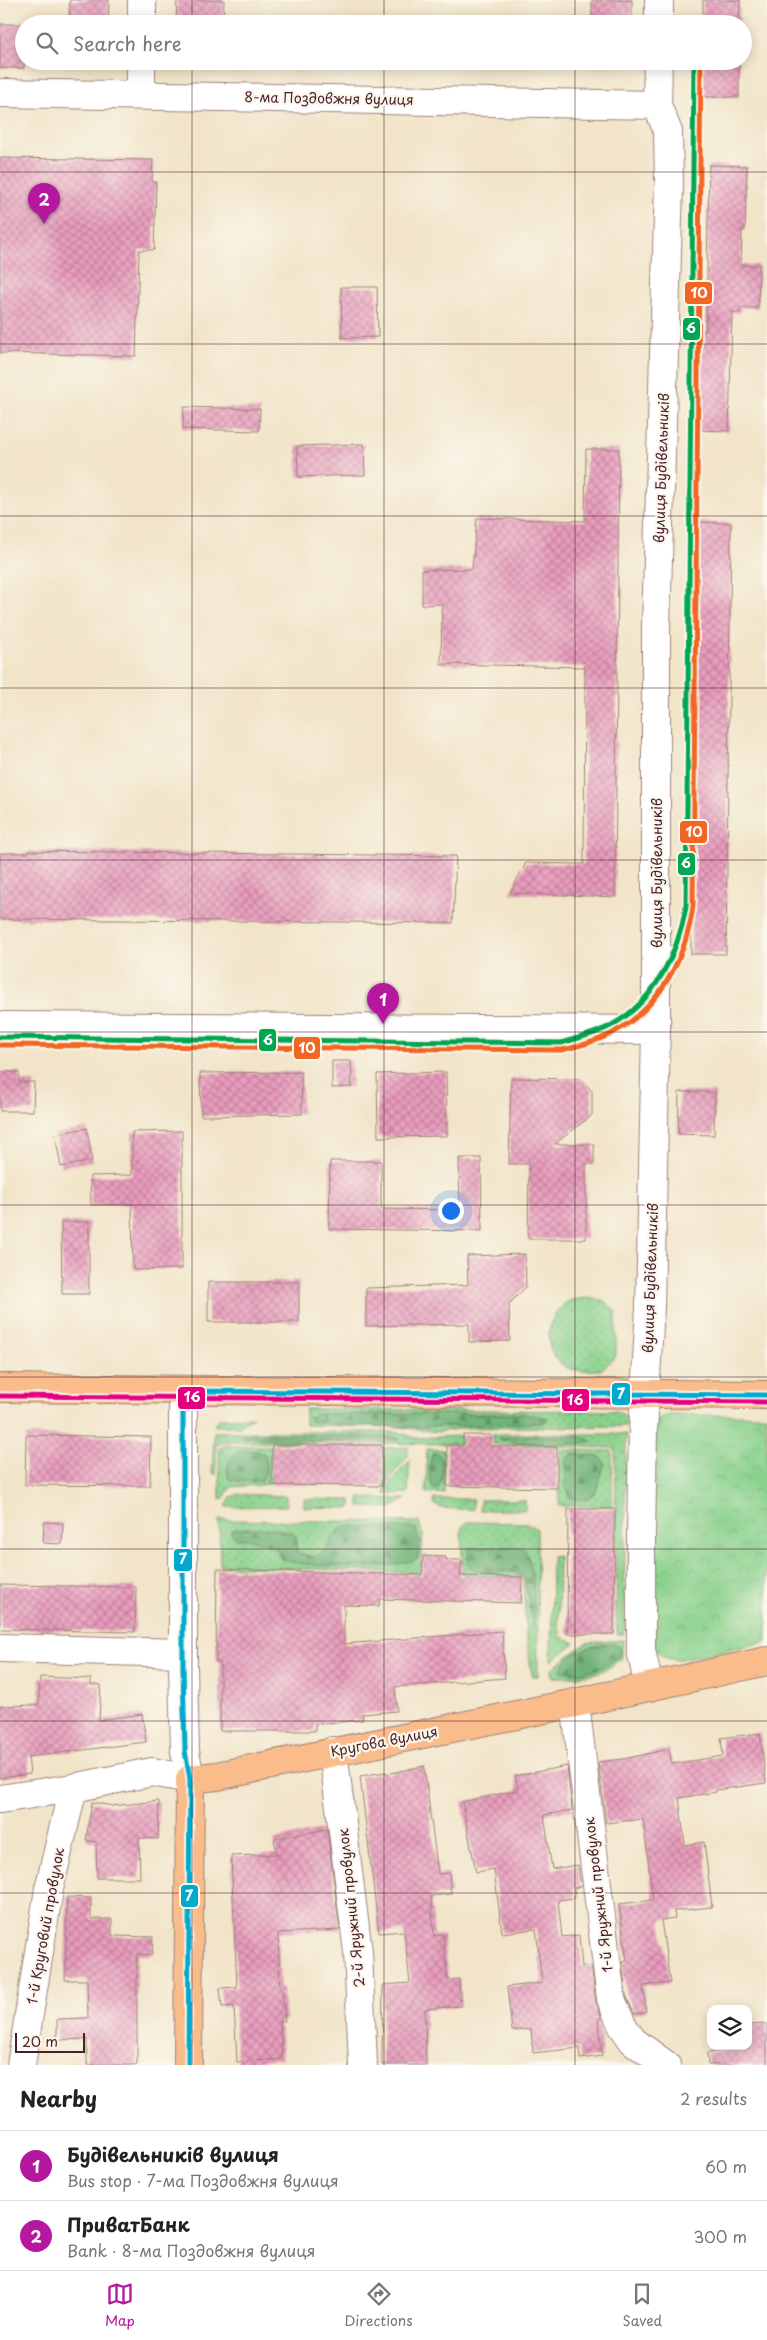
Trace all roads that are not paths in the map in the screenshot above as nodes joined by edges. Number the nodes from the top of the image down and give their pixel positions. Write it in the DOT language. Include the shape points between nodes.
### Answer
graph roads {
  1 [pos="142,0"];
  2 [pos="659,0"];
  3 [pos="142,15"];
  4 [pos="659,15"];
  5 [pos="141,70"];
  6 [pos="658,70"];
  7 [pos="0,93"];
  8 [pos="141,94"];
  9 [pos="657,105"];
  10 [pos="0,1026"];
  11 [pos="656,1030"];
  12 [pos="0,1388"];
  13 [pos="183,1391"];
  14 [pos="646,1394"];
  15 [pos="767,1395"];
  16 [pos="0,1648"];
  17 [pos="183,1653"];
  18 [pos="767,1661"];
  19 [pos="649,1687"];
  20 [pos="575,1703"];
  21 [pos="333,1752"];
  22 [pos="190,1779"];
  23 [pos="73,1788"];
  24 [pos="0,1798"];
  25 [pos="21,2065"];
  26 [pos="188,2065"];
  27 [pos="363,2065"];
  28 [pos="666,2065"];
  1 -- 3 [label="street"];
  2 -- 4 [label="street"];
  5 -- 8 [label="street"];
  6 -- 9 [label="street, вулиця Будівельників"];
  7 -- 8 [label="street, 8-ма Поздовжня вулиця"];
  8 -- 9 [label="street, 8-ма Поздовжня вулиця"];
  9 -- 11 [label="street, вулиця Будівельників" via="668,132 668,183 656,627"];
  10 -- 11 [label="street"];
  11 -- 14 [label="street, вулиця Будівельників"];
  12 -- 13 [label="main road"];
  13 -- 14 [label="main road"];
  13 -- 17 [label="street"];
  14 -- 15 [label="main road"];
  14 -- 19 [label="street, вулиця Будівельників" via="641,1650"];
  16 -- 17 [label="street"];
  17 -- 22 [label="street" via="185,1751"];
  18 -- 19 [label="main road, Кругова вулиця"];
  19 -- 20 [label="main road, Кругова вулиця"];
  20 -- 21 [label="main road, Кругова вулиця"];
  20 -- 28 [label="street, 1-й Яружний провулок" via="611,1999 633,2041"];
  21 -- 22 [label="main road, Кругова вулиця"];
  21 -- 27 [label="street, 2-й Яружний провулок" via="358,1952"];
  22 -- 23 [label="street, Кругова вулиця" via="152,1772"];
  22 -- 26 [label="main road"];
  23 -- 24 [label="street, Кругова вулиця"];
  23 -- 25 [label="street, 1-й Круговий провулок" via="49,1889"];
}
